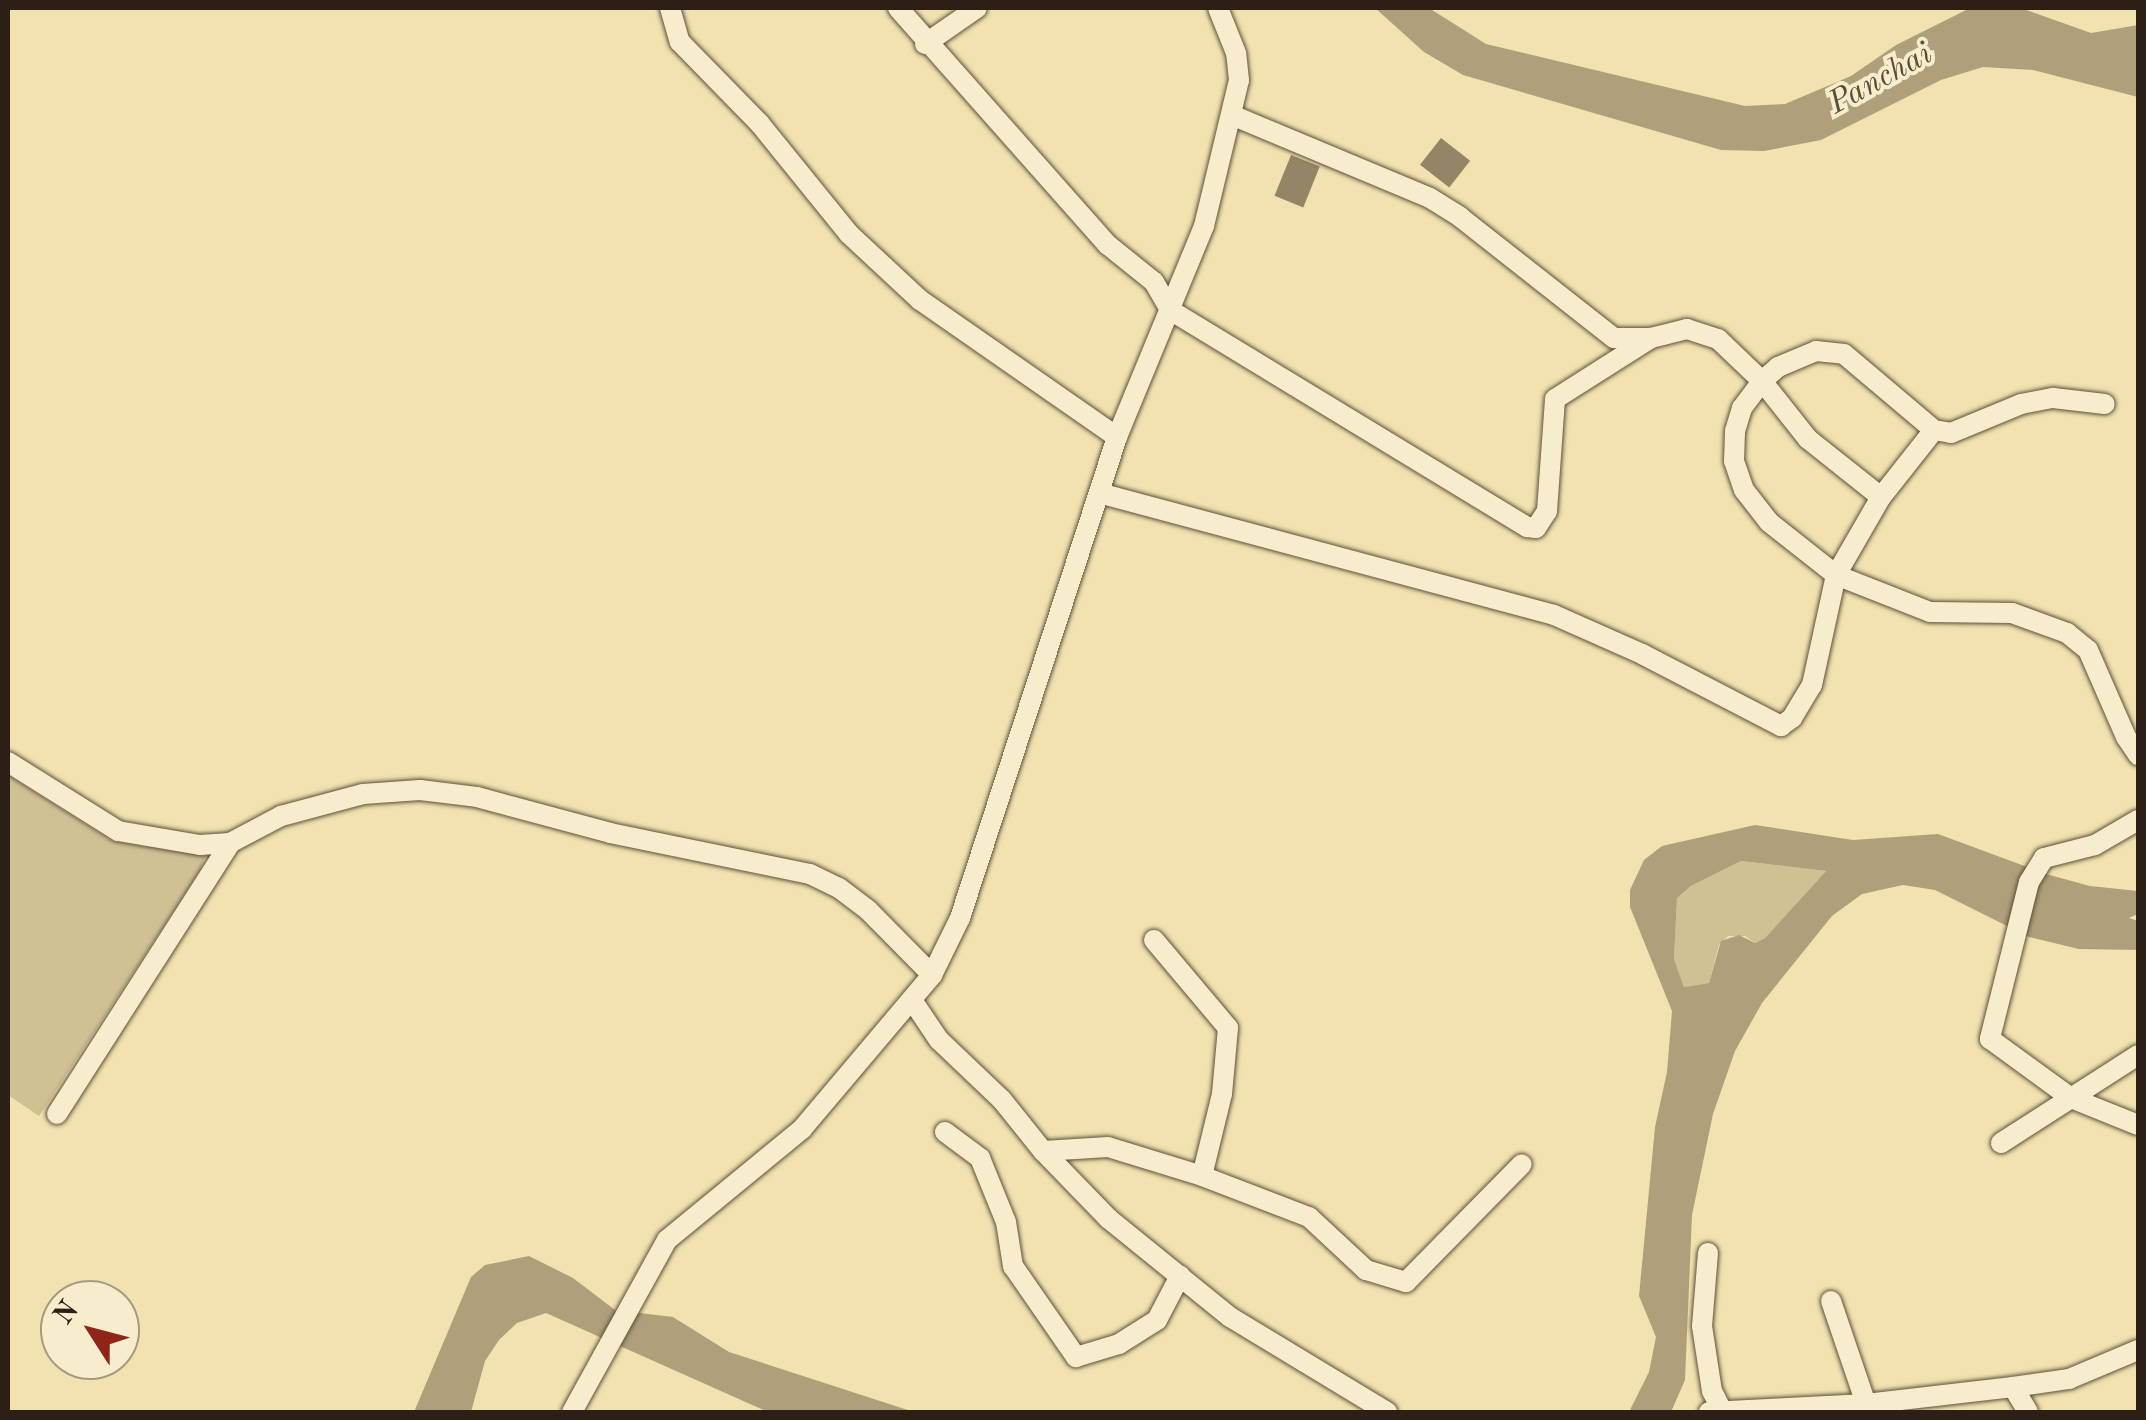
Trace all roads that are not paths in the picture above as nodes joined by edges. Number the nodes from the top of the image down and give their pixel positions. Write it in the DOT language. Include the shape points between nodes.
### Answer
graph roads {
  1 [pos="670,8"];
  2 [pos="898,8"];
  3 [pos="978,8"];
  4 [pos="1218,8"];
  5 [pos="925,44"];
  6 [pos="1234,116"];
  7 [pos="1170,310"];
  8 [pos="1651,338"];
  9 [pos="1762,381"];
  10 [pos="2105,404"];
  11 [pos="1934,430"];
  12 [pos="1117,437"];
  13 [pos="1099,493"];
  14 [pos="1881,497"];
  15 [pos="1836,575"];
  16 [pos="2138,755"];
  17 [pos="8,762"];
  18 [pos="2138,820"];
  19 [pos="230,843"];
  20 [pos="1154,940"];
  21 [pos="932,975"];
  22 [pos="912,1000"];
  23 [pos="2138,1055"];
  24 [pos="2071,1098"];
  25 [pos="57,1114"];
  26 [pos="2138,1126"];
  27 [pos="945,1132"];
  28 [pos="2000,1144"];
  29 [pos="1043,1151"];
  30 [pos="1522,1164"];
  31 [pos="1202,1176"];
  32 [pos="1708,1253"];
  33 [pos="1180,1276"];
  34 [pos="1831,1301"];
  35 [pos="2138,1350"];
  36 [pos="2013,1387"];
  37 [pos="1866,1404"];
  38 [pos="1906,1406"];
  39 [pos="582,1410"];
  40 [pos="1722,1411"];
  41 [pos="1387,1412"];
  42 [pos="1709,1412"];
  43 [pos="2028,1412"];
  1 -- 12 [label="street" via="680,42 760,124 849,234 920,300"];
  2 -- 5 [label="street"];
  3 -- 5 [label="street"];
  4 -- 6 [label="street" via="1236,53"];
  5 -- 7 [label="street" via="1108,246 1154,282"];
  6 -- 7 [label="street" via="1204,226"];
  6 -- 8 [label="street" via="1430,198 1598,329 1626,340"];
  7 -- 8 [label="street" via="1536,528 1547,511 1555,399"];
  7 -- 12 [label="street"];
  8 -- 9 [label="street" via="1703,330"];
  9 -- 11 [label="street" via="1796,357 1844,354"];
  9 -- 14 [label="street" via="1808,438"];
  9 -- 15 [label="street" via="1734,431 1734,461 1744,490 1769,522"];
  10 -- 11 [label="street" via="2053,398 1952,433"];
  11 -- 14 [label="street"];
  12 -- 13 [label="street"];
  13 -- 15 [label="street" via="1554,616 1780,726 1812,685"];
  13 -- 21 [label="street" via="960,918"];
  14 -- 15 [label="street"];
  15 -- 16 [label="street" via="1930,612 2012,613 2066,633 2088,650"];
  17 -- 19 [label="street" via="118,832"];
  18 -- 24 [label="street" via="2095,845 2044,858 2029,882 1990,1039"];
  19 -- 21 [label="street" via="294,812 363,794 420,790 477,797 610,833 810,874 868,910"];
  19 -- 25 [label="street"];
  20 -- 31 [label="street" via="1228,1028 1222,1094"];
  21 -- 22 [label="street"];
  22 -- 29 [label="street" via="939,1040"];
  22 -- 39 [label="street" via="802,1129 667,1240 593,1376"];
  23 -- 24 [label="street"];
  24 -- 26 [label="street"];
  24 -- 28 [label="street"];
  27 -- 33 [label="street" via="980,1158 1006,1222 1013,1266 1076,1358 1120,1344 1156,1320"];
  29 -- 31 [label="street" via="1108,1147"];
  29 -- 33 [label="street" via="1110,1219"];
  30 -- 31 [label="street" via="1406,1282 1366,1270 1309,1217"];
  32 -- 40 [label="street" via="1702,1326 1712,1391"];
  33 -- 41 [label="street" via="1230,1317"];
  34 -- 37 [label="street"];
  35 -- 36 [label="street" via="2069,1379"];
  36 -- 38 [label="street"];
  36 -- 43 [label="street"];
  37 -- 38 [label="street"];
  37 -- 40 [label="street"];
  40 -- 42 [label="street"];
}
